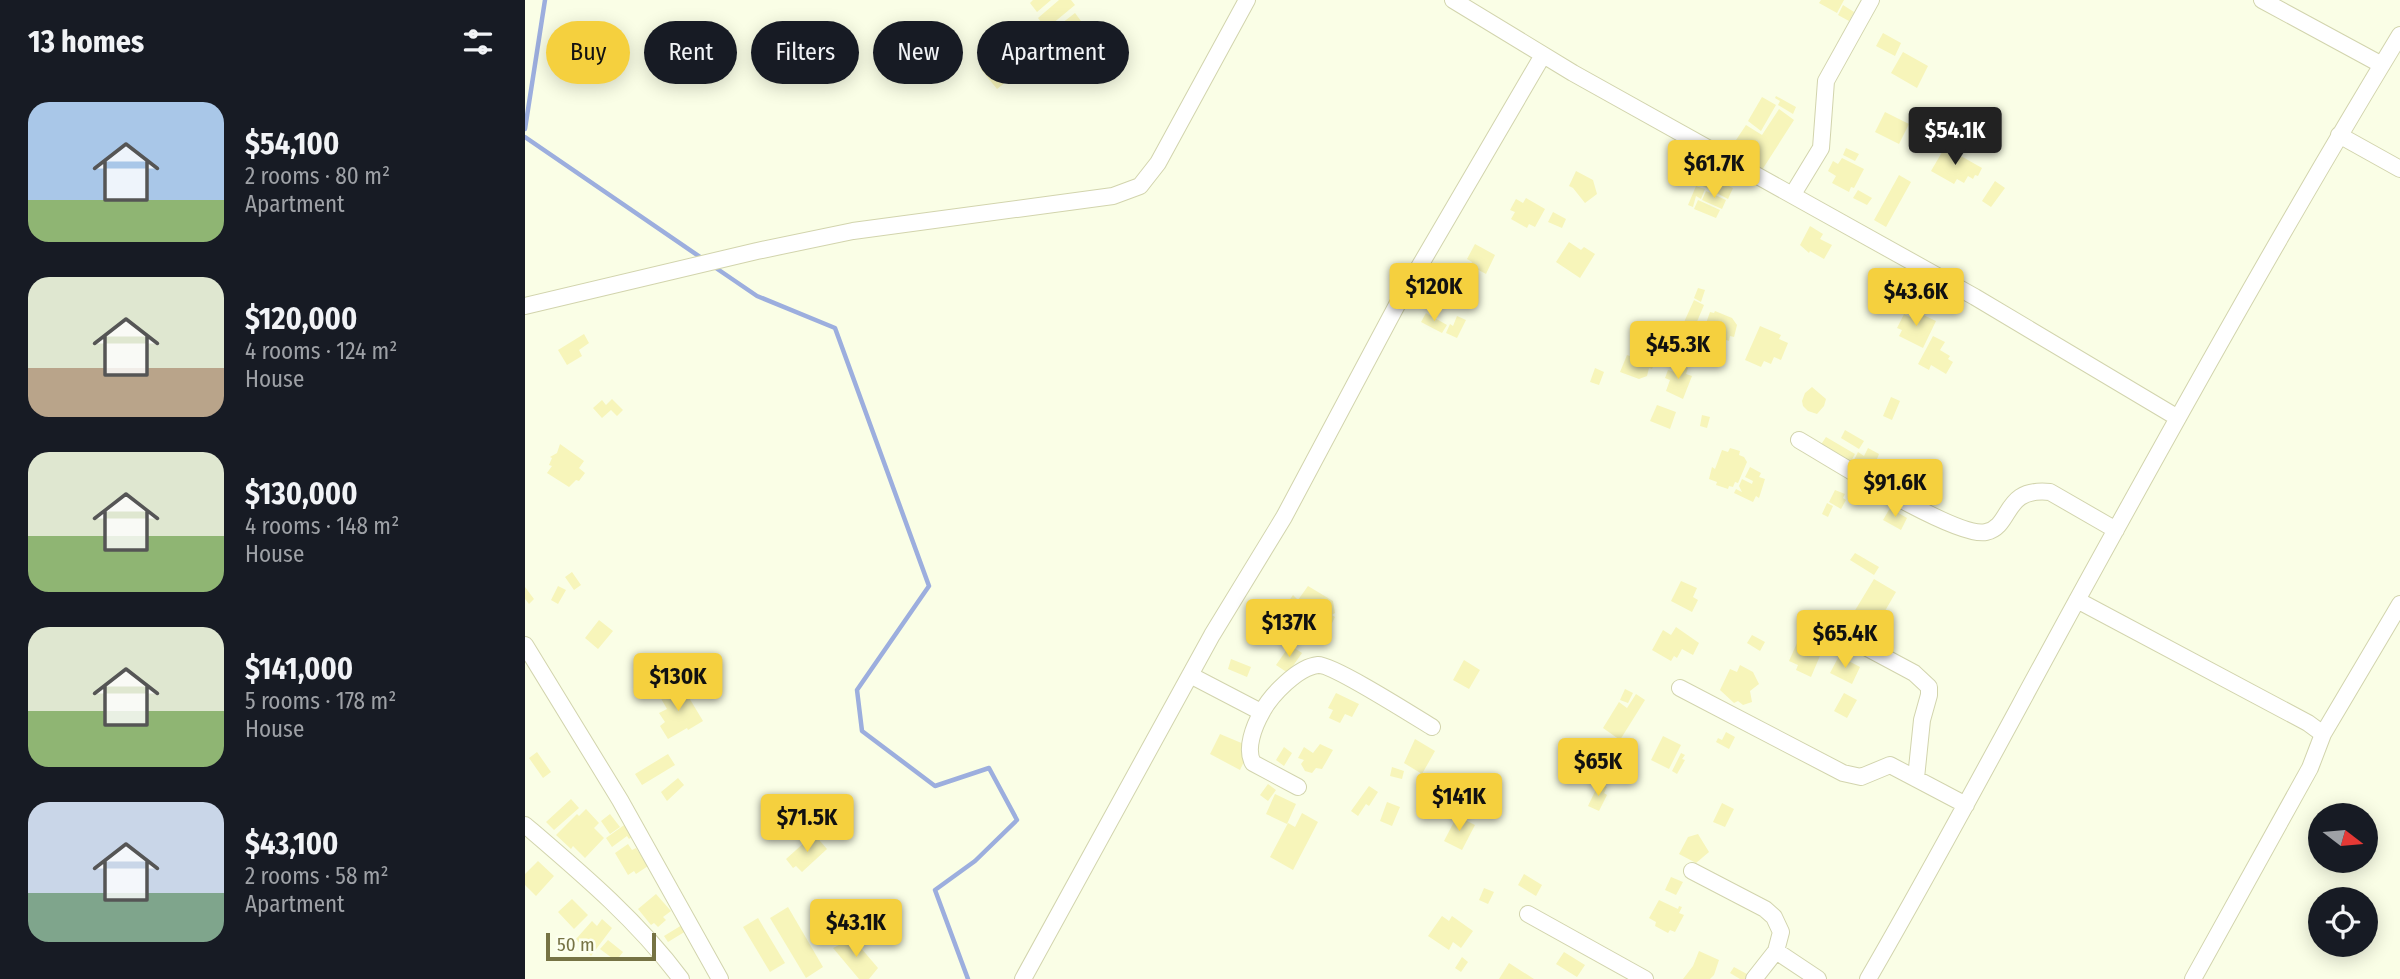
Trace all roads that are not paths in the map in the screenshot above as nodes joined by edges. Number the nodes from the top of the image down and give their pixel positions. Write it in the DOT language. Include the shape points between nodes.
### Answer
graph roads {
  1 [pos="1247,0"];
  2 [pos="1453,0"];
  3 [pos="1871,0"];
  4 [pos="2262,0"];
  5 [pos="2400,34"];
  6 [pos="1543,55"];
  7 [pos="2382,65"];
  8 [pos="2339,135"];
  9 [pos="2400,169"];
  10 [pos="1793,194"];
  11 [pos="525,306"];
  12 [pos="2178,418"];
  13 [pos="1799,440"];
  14 [pos="2116,530"];
  15 [pos="2077,600"];
  16 [pos="2400,604"];
  17 [pos="1843,635"];
  18 [pos="525,645"];
  19 [pos="1190,675"];
  20 [pos="1679,688"];
  21 [pos="1262,712"];
  22 [pos="1432,726"];
  23 [pos="2323,734"];
  24 [pos="1916,778"];
  25 [pos="1298,787"];
  26 [pos="1966,805"];
  27 [pos="525,825"];
  28 [pos="1692,872"];
  29 [pos="1528,914"];
  30 [pos="1776,951"];
  31 [pos="681,979"];
  32 [pos="720,979"];
  33 [pos="1023,979"];
  34 [pos="1645,979"];
  35 [pos="1754,979"];
  36 [pos="1818,979"];
  37 [pos="1868,979"];
  38 [pos="2193,979"];
  1 -- 11 [label="street" via="1140,186 1113,196 853,231"];
  2 -- 6 [label="street"];
  3 -- 10 [label="street" via="1826,81 1821,148"];
  4 -- 7 [label="street"];
  5 -- 7 [label="street"];
  6 -- 10 [label="street"];
  6 -- 19 [label="street" via="1398,303 1284,517"];
  7 -- 8 [label="street"];
  8 -- 9 [label="street"];
  8 -- 12 [label="street"];
  10 -- 12 [label="street"];
  12 -- 14 [label="street"];
  13 -- 14 [label="street" via="1938,520 1968,530 1985,533 1996,527 2017,499 2038,491 2050,492"];
  14 -- 15 [label="street"];
  15 -- 23 [label="street"];
  15 -- 26 [label="street"];
  16 -- 23 [label="street"];
  17 -- 24 [label="street" via="1914,673 1929,687"];
  18 -- 32 [label="street" via="620,800"];
  19 -- 21 [label="street"];
  19 -- 33 [label="street"];
  20 -- 24 [label="street" via="1843,773 1861,776 1890,765"];
  21 -- 22 [label="street" via="1285,684 1306,668 1322,665"];
  21 -- 25 [label="street" via="1249,757"];
  23 -- 38 [label="street" via="2310,768"];
  24 -- 26 [label="street"];
  26 -- 37 [label="street"];
  27 -- 31 [label="street" via="657,947"];
  28 -- 30 [label="street" via="1765,909 1781,932"];
  29 -- 34 [label="street"];
  30 -- 35 [label="street"];
  30 -- 36 [label="street"];
}
